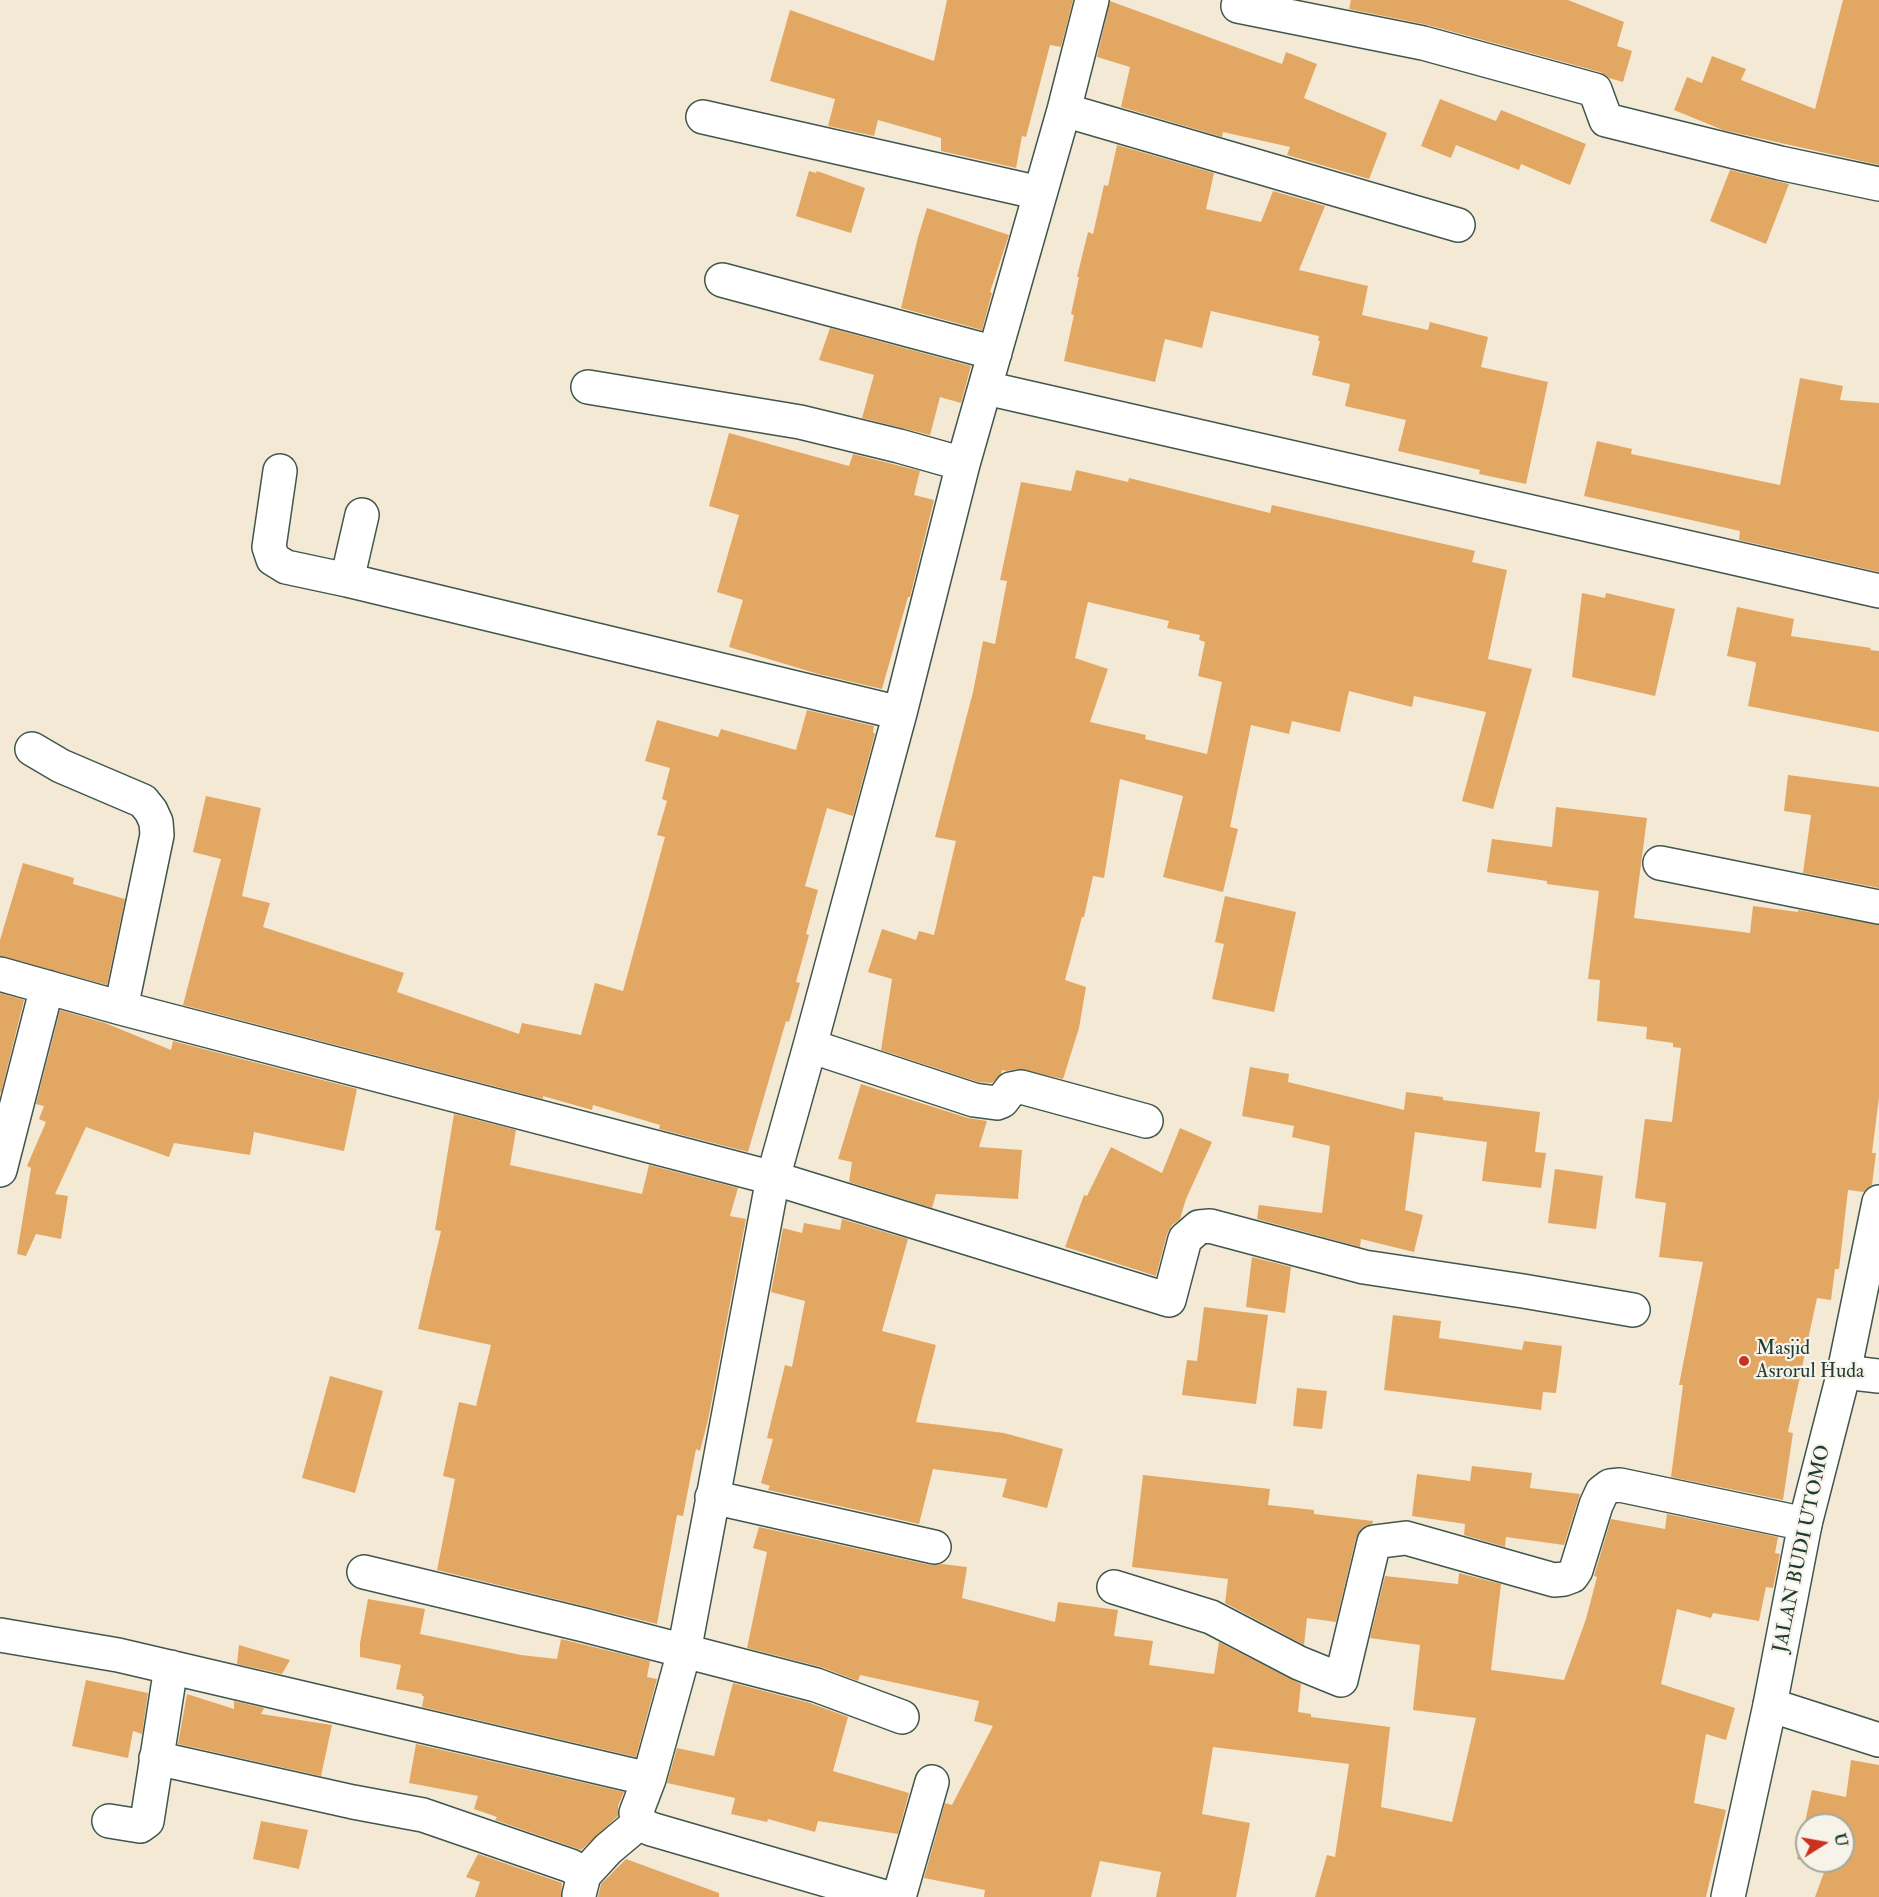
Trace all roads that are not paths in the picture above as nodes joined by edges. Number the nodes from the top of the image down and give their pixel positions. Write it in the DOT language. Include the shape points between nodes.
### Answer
graph roads {
  1 [pos="1092,0"];
  2 [pos="1238,6"];
  3 [pos="1064,110"];
  4 [pos="703,117"];
  5 [pos="1879,184"];
  6 [pos="1040,193"];
  7 [pos="1458,225"];
  8 [pos="722,280"];
  9 [pos="995,353"];
  10 [pos="588,387"];
  11 [pos="986,388"];
  12 [pos="963,464"];
  13 [pos="280,471"];
  14 [pos="362,515"];
  15 [pos="347,580"];
  16 [pos="1879,591"];
  17 [pos="900,713"];
  18 [pos="32,749"];
  19 [pos="1660,863"];
  20 [pos="1879,907"];
  21 [pos="0,974"];
  22 [pos="47,987"];
  23 [pos="121,1008"];
  24 [pos="810,1046"];
  25 [pos="1146,1121"];
  26 [pos="0,1170"];
  27 [pos="773,1178"];
  28 [pos="1878,1210"];
  29 [pos="1633,1310"];
  30 [pos="1844,1372"];
  31 [pos="1879,1376"];
  32 [pos="712,1497"];
  33 [pos="1804,1524"];
  34 [pos="934,1547"];
  35 [pos="364,1572"];
  36 [pos="1114,1587"];
  37 [pos="0,1635"];
  38 [pos="684,1652"];
  39 [pos="171,1667"];
  40 [pos="1770,1705"];
  41 [pos="902,1717"];
  42 [pos="1879,1740"];
  43 [pos="156,1758"];
  44 [pos="649,1779"];
  45 [pos="932,1782"];
  46 [pos="109,1821"];
  47 [pos="639,1823"];
  48 [pos="581,1886"];
  49 [pos="885,1897"];
  50 [pos="899,1897"];
  51 [pos="1728,1897"];
  1 -- 3 [label="street"];
  2 -- 5 [label="street" via="1423,43 1595,90 1606,120"];
  3 -- 6 [label="street"];
  3 -- 7 [label="street"];
  4 -- 6 [label="street"];
  6 -- 9 [label="street"];
  8 -- 9 [label="street"];
  9 -- 11 [label="street"];
  10 -- 12 [label="street" via="800,422"];
  11 -- 12 [label="street"];
  11 -- 16 [label="street"];
  12 -- 17 [label="street"];
  13 -- 15 [label="street" via="269,547 273,559 286,567"];
  14 -- 15 [label="street"];
  15 -- 17 [label="street"];
  17 -- 24 [label="street"];
  18 -- 23 [label="street" via="61,766 143,801 156,822 157,835"];
  19 -- 20 [label="street"];
  21 -- 22 [label="street"];
  22 -- 23 [label="street"];
  22 -- 26 [label="street"];
  23 -- 27 [label="street"];
  24 -- 25 [label="street" via="975,1100 997,1103 1011,1089 1021,1087"];
  24 -- 27 [label="street"];
  27 -- 29 [label="street" via="1169,1300 1185,1239 1198,1227 1210,1226 1364,1267"];
  27 -- 32 [label="street"];
  28 -- 30 [label="street, JALAN BUDI UTOMO"];
  30 -- 31 [label="street"];
  30 -- 33 [label="street, JALAN BUDI UTOMO"];
  32 -- 34 [label="street"];
  32 -- 38 [label="street"];
  33 -- 36 [label="street" via="1620,1485 1602,1492 1576,1570 1564,1579 1554,1580 1406,1538 1374,1542 1341,1680 1299,1663 1211,1617"];
  33 -- 40 [label="street, JALAN BUDI UTOMO"];
  35 -- 38 [label="street"];
  37 -- 39 [label="street"];
  38 -- 41 [label="street" via="816,1685"];
  38 -- 44 [label="street"];
  39 -- 43 [label="street"];
  39 -- 44 [label="street"];
  40 -- 42 [label="street"];
  40 -- 51 [label="street, JALAN BUDI UTOMO"];
  43 -- 46 [label="street" via="147,1821 140,1826"];
  43 -- 48 [label="street" via="423,1815 571,1866"];
  44 -- 47 [label="street" via="636,1813"];
  45 -- 50 [label="street"];
  47 -- 48 [label="street" via="608,1849"];
  47 -- 49 [label="street"];
}
